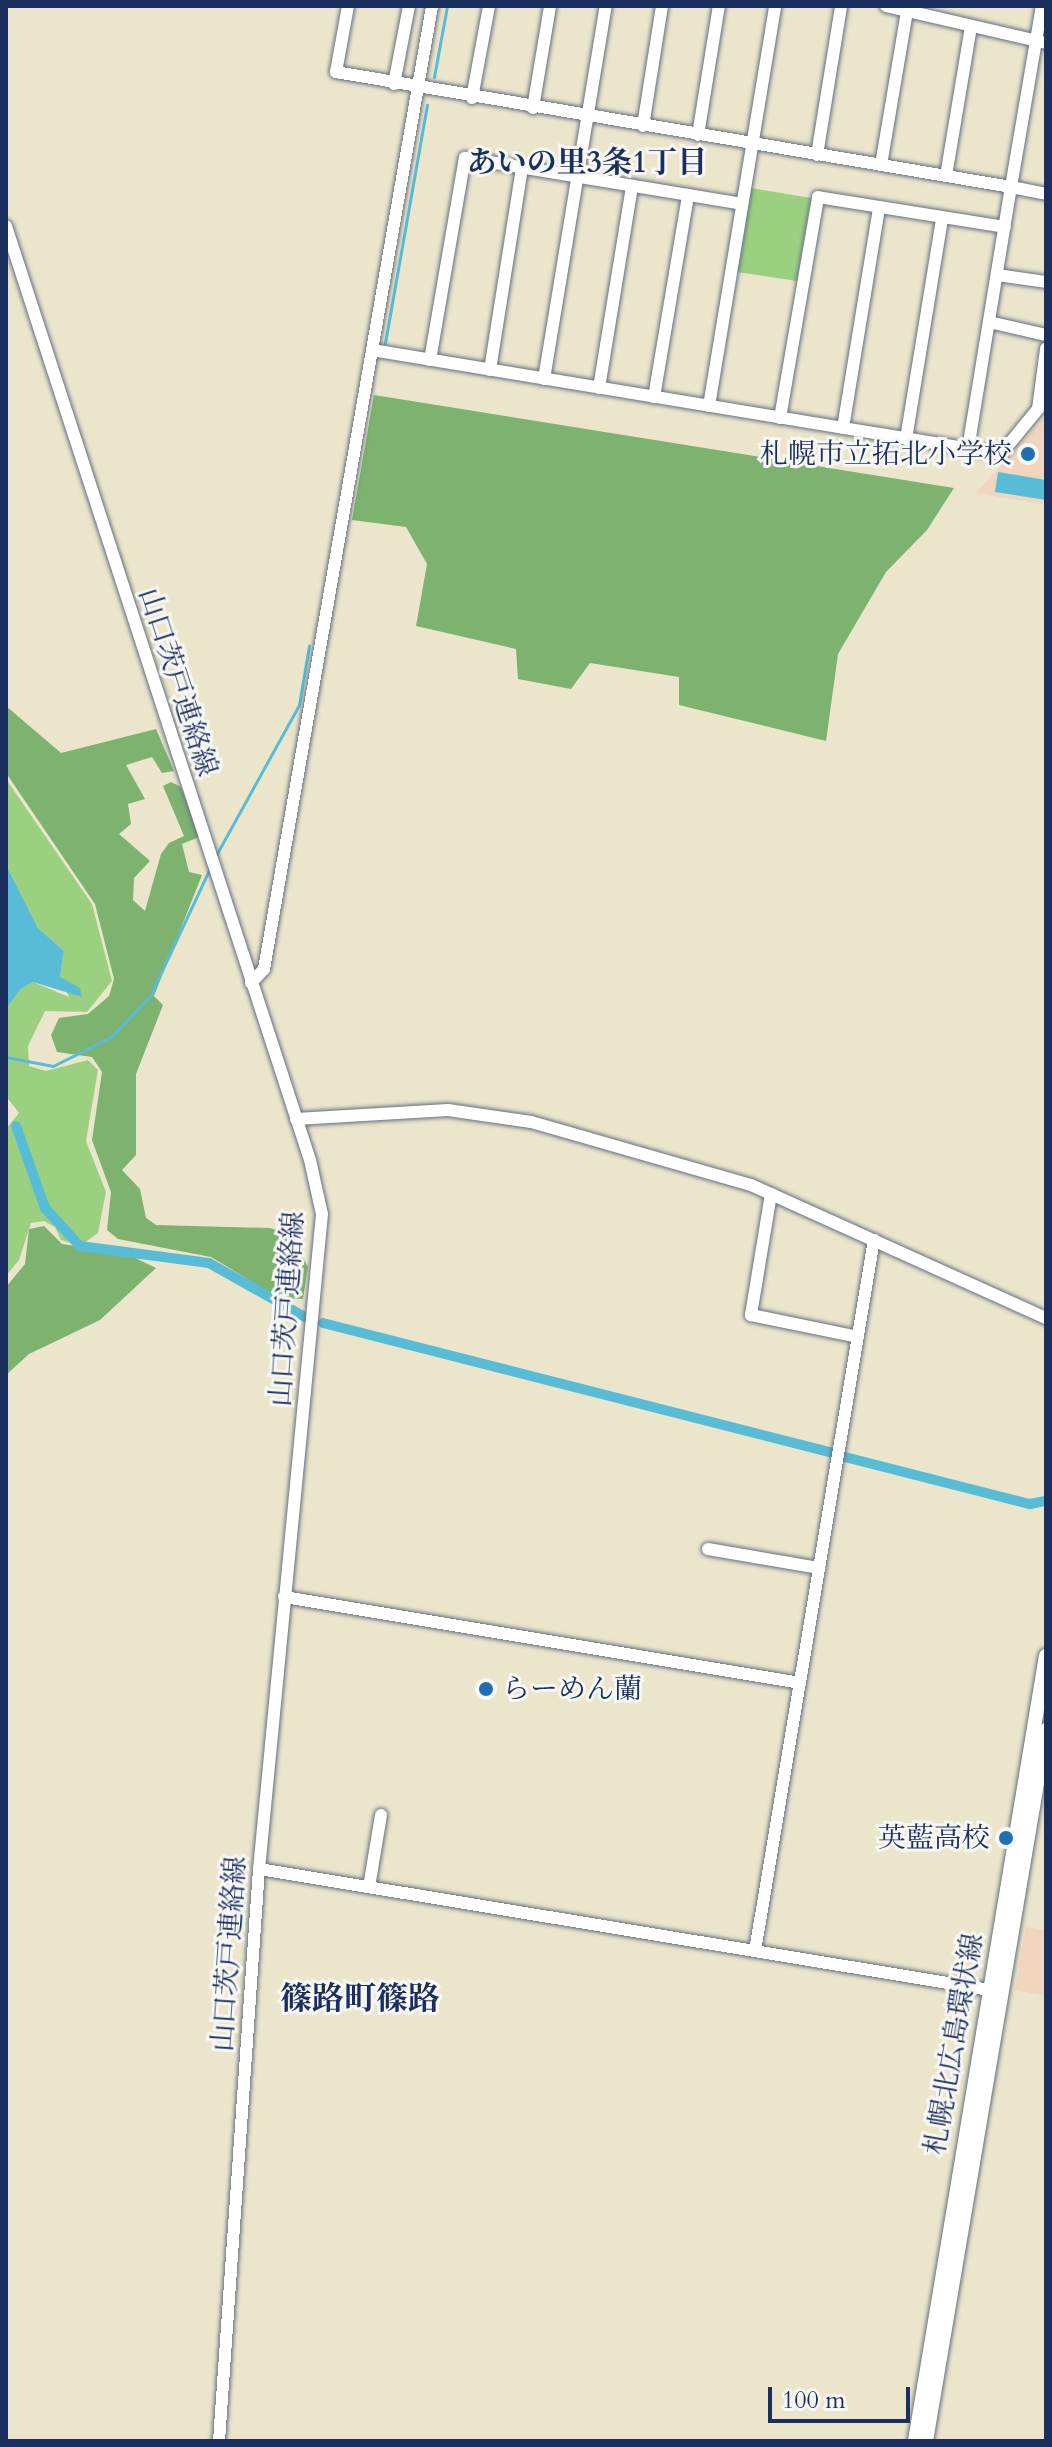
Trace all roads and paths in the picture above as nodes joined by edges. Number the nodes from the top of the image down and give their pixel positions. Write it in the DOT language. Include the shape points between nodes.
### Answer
graph roads {
  1 [pos="348,6"];
  2 [pos="409,6"];
  3 [pos="432,6"];
  4 [pos="489,6"];
  5 [pos="550,6"];
  6 [pos="606,6"];
  7 [pos="662,6"];
  8 [pos="719,6"];
  9 [pos="775,6"];
  10 [pos="841,6"];
  11 [pos="886,6"];
  12 [pos="1042,6"];
  13 [pos="907,11"];
  14 [pos="971,26"];
  15 [pos="1041,42"];
  16 [pos="394,84"];
  17 [pos="417,88"];
  18 [pos="472,98"];
  19 [pos="533,108"];
  20 [pos="588,117"];
  21 [pos="643,126"];
  22 [pos="698,135"];
  23 [pos="752,144"];
  24 [pos="817,155"];
  25 [pos="881,165"];
  26 [pos="522,168"];
  27 [pos="946,176"];
  28 [pos="578,177"];
  29 [pos="632,186"];
  30 [pos="1011,187"];
  31 [pos="1046,194"];
  32 [pos="688,195"];
  33 [pos="742,204"];
  34 [pos="879,207"];
  35 [pos="942,218"];
  36 [pos="6,226"];
  37 [pos="1005,227"];
  38 [pos="997,275"];
  39 [pos="1046,282"];
  40 [pos="989,322"];
  41 [pos="1046,335"];
  42 [pos="1046,349"];
  43 [pos="372,350"];
  44 [pos="430,360"];
  45 [pos="490,370"];
  46 [pos="544,379"];
  47 [pos="599,388"];
  48 [pos="654,397"];
  49 [pos="709,406"];
  50 [pos="780,418"];
  51 [pos="843,428"];
  52 [pos="906,439"];
  53 [pos="968,449"];
  54 [pos="251,983"];
  55 [pos="296,1119"];
  56 [pos="771,1194"];
  57 [pos="874,1240"];
  58 [pos="1046,1318"];
  59 [pos="858,1337"];
  60 [pos="708,1549"];
  61 [pos="819,1568"];
  62 [pos="284,1597"];
  63 [pos="1046,1656"];
  64 [pos="800,1683"];
  65 [pos="1046,1730"];
  66 [pos="381,1815"];
  67 [pos="259,1869"];
  68 [pos="369,1887"];
  69 [pos="755,1951"];
  70 [pos="990,1990"];
  71 [pos="219,2441"];
  72 [pos="915,2441"];
  73 [pos="926,2441"];
  1 -- 16 [label="street" via="336,72"];
  2 -- 16 [label="street"];
  3 -- 17 [label="street"];
  4 -- 18 [label="street"];
  5 -- 19 [label="street"];
  6 -- 20 [label="street"];
  7 -- 21 [label="street"];
  8 -- 22 [label="street"];
  9 -- 23 [label="street"];
  10 -- 24 [label="street"];
  11 -- 13 [label="street"];
  12 -- 15 [label="street"];
  13 -- 14 [label="street"];
  13 -- 25 [label="street"];
  14 -- 15 [label="street"];
  14 -- 27 [label="street"];
  15 -- 30 [label="street"];
  16 -- 17 [label="street"];
  17 -- 18 [label="street"];
  17 -- 43 [label="street"];
  18 -- 19 [label="street"];
  19 -- 20 [label="street"];
  20 -- 21 [label="street"];
  20 -- 28 [label="street"];
  21 -- 22 [label="street"];
  22 -- 23 [label="street"];
  23 -- 24 [label="street"];
  23 -- 33 [label="street"];
  24 -- 25 [label="street"];
  25 -- 27 [label="street"];
  26 -- 28 [label="street"];
  26 -- 44 [label="street" via="465,158"];
  26 -- 45 [label="street"];
  27 -- 30 [label="street"];
  28 -- 29 [label="street"];
  28 -- 46 [label="street"];
  29 -- 32 [label="street"];
  29 -- 47 [label="street"];
  30 -- 31 [label="street"];
  30 -- 37 [label="street"];
  32 -- 33 [label="street"];
  32 -- 48 [label="street"];
  33 -- 49 [label="street"];
  34 -- 35 [label="street"];
  34 -- 50 [label="street" via="818,197"];
  34 -- 51 [label="street"];
  35 -- 37 [label="street"];
  35 -- 52 [label="street"];
  36 -- 54 [label="street, 山口茨戸連絡線"];
  37 -- 38 [label="street"];
  38 -- 39 [label="street"];
  38 -- 40 [label="street"];
  40 -- 41 [label="street"];
  40 -- 53 [label="street"];
  42 -- 53 [label="street" via="1038,409 1001,454"];
  43 -- 44 [label="street"];
  43 -- 54 [label="street" via="264,969"];
  44 -- 45 [label="street"];
  45 -- 46 [label="street"];
  46 -- 47 [label="street"];
  47 -- 48 [label="street"];
  48 -- 49 [label="street"];
  49 -- 50 [label="street"];
  50 -- 51 [label="street"];
  51 -- 52 [label="street"];
  52 -- 53 [label="street"];
  54 -- 55 [label="street, 山口茨戸連絡線"];
  55 -- 56 [label="street" via="398,1111 486,1113 682,1163"];
  55 -- 62 [label="street, 山口茨戸連絡線" via="310,1160 322,1231"];
  56 -- 57 [label="street"];
  56 -- 59 [label="street" via="751,1315"];
  57 -- 58 [label="street"];
  57 -- 59 [label="street"];
  59 -- 61 [label="street"];
  60 -- 61 [label="street"];
  61 -- 64 [label="street"];
  62 -- 64 [label="street"];
  62 -- 67 [label="street, 山口茨戸連絡線"];
  63 -- 70 [label="main road, 札幌北広島環状線"];
  64 -- 69 [label="street"];
  65 -- 73 [label="main road, 札幌北広島環状線"];
  66 -- 68 [label="street"];
  67 -- 68 [label="street"];
  67 -- 71 [label="street, 山口茨戸連絡線"];
  68 -- 69 [label="street"];
  69 -- 70 [label="street"];
  70 -- 72 [label="main road, 札幌北広島環状線"];
}
